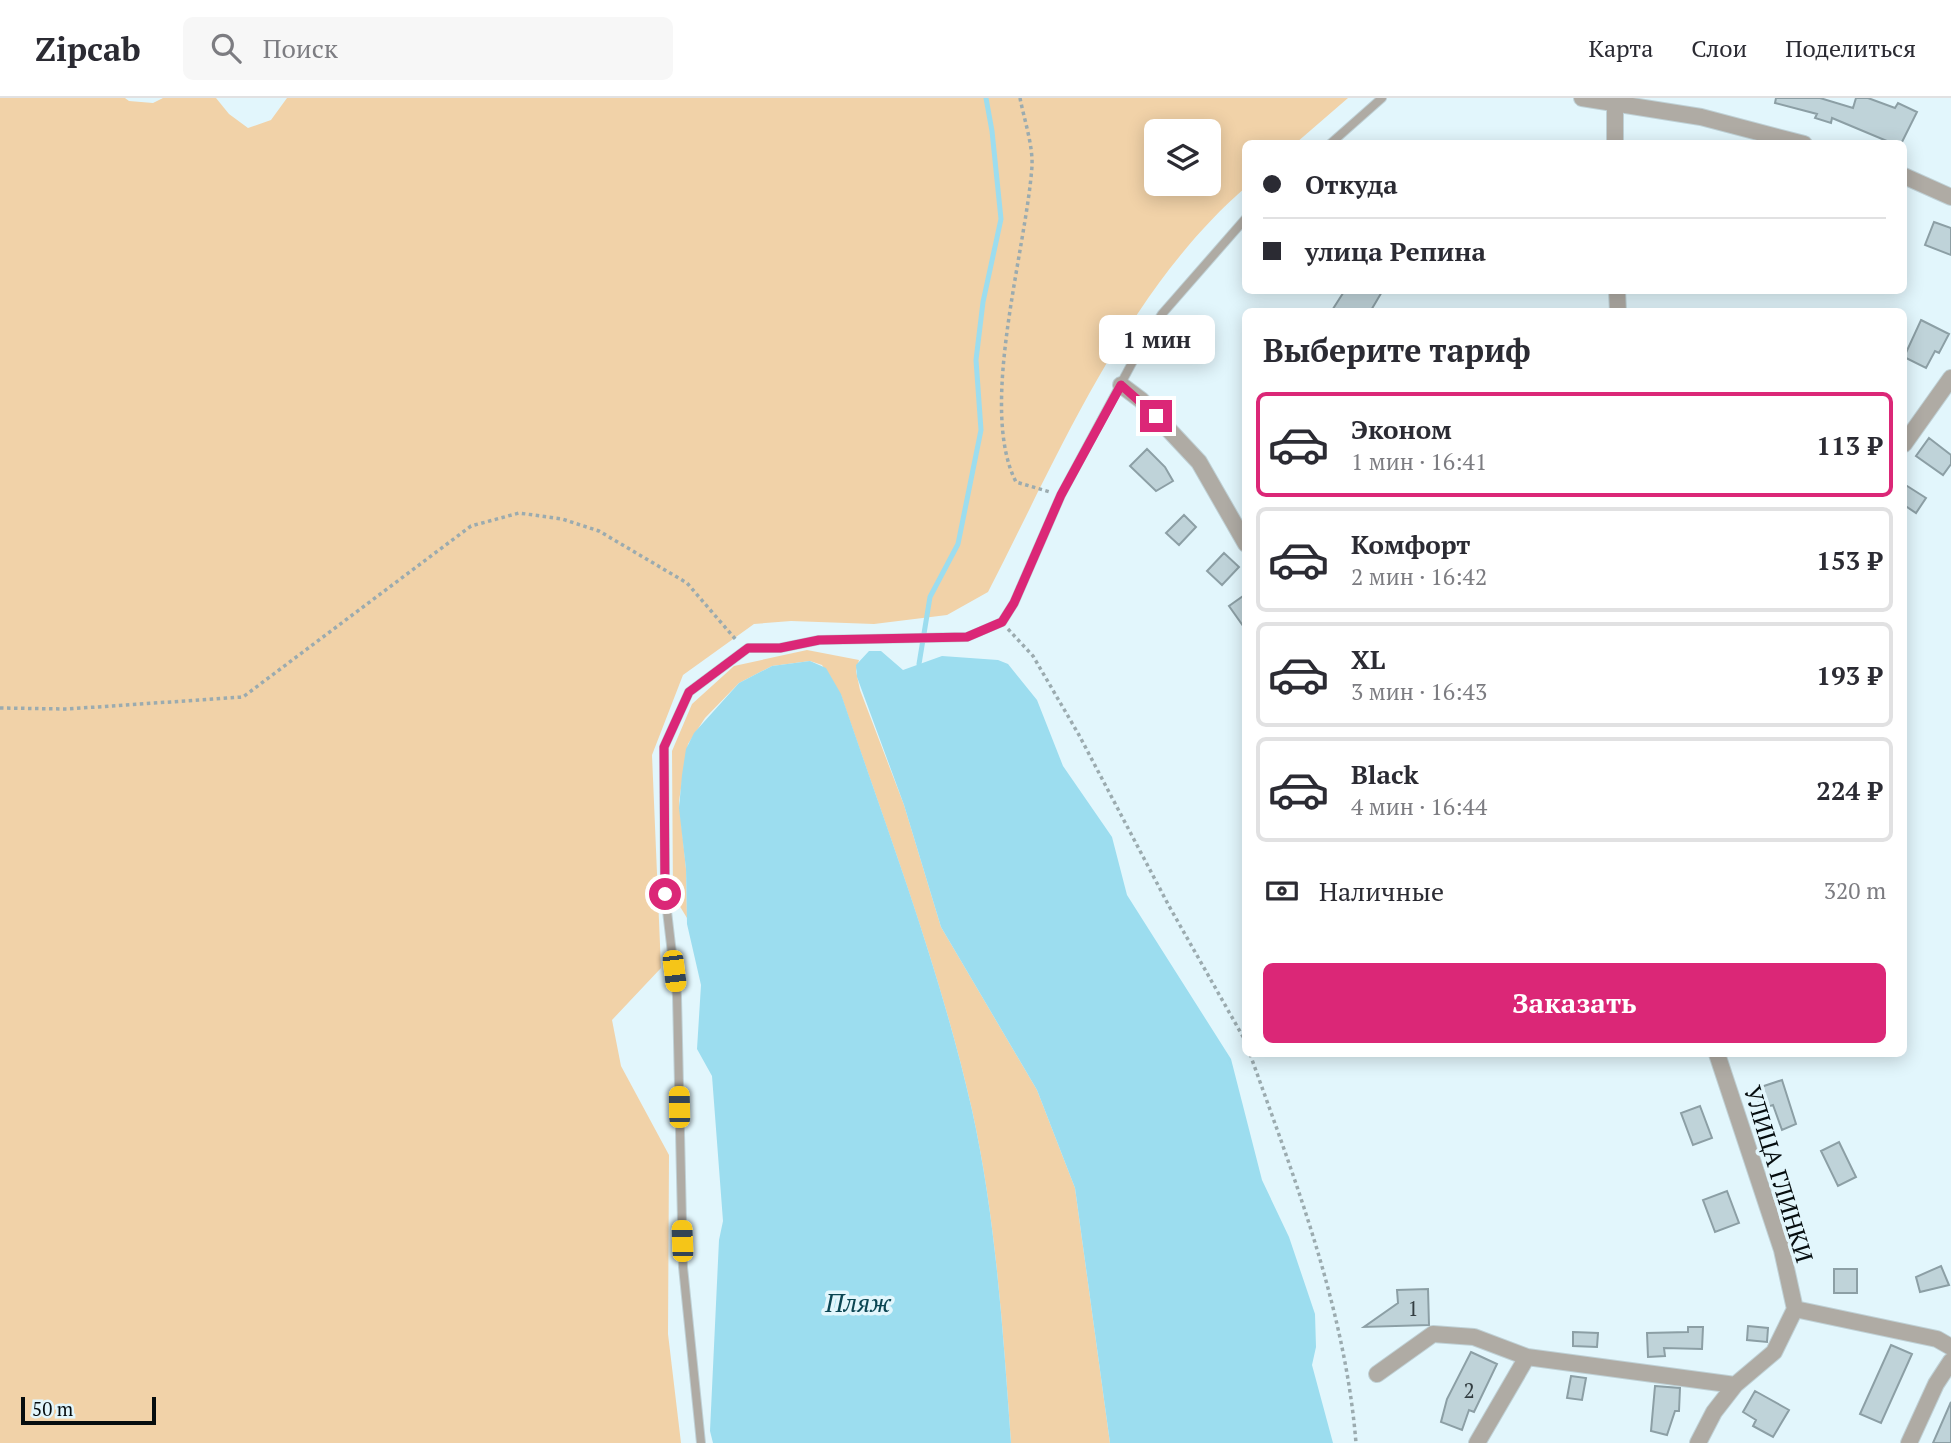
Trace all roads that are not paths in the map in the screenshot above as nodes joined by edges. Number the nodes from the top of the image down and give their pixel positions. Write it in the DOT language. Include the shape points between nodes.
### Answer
graph roads {
  1 [pos="1382,98"];
  2 [pos="1585,98"];
  3 [pos="1615,105"];
  4 [pos="1335,140"];
  5 [pos="1615,140"];
  6 [pos="1789,140"];
  7 [pos="1907,177"];
  8 [pos="1951,197"];
  9 [pos="1242,224"];
  10 [pos="1951,379"];
  11 [pos="1121,385"];
  12 [pos="1907,440"];
  13 [pos="1242,537"];
  14 [pos="1718,1057"];
  15 [pos="1795,1309"];
  16 [pos="1951,1348"];
  17 [pos="1527,1357"];
  18 [pos="1951,1361"];
  19 [pos="1377,1374"];
  20 [pos="1735,1385"];
  21 [pos="701,1443"];
  22 [pos="1477,1443"];
  23 [pos="1698,1443"];
  24 [pos="1909,1443"];
  1 -- 4 [label="lane"];
  2 -- 3 [label="street"];
  3 -- 5 [label="street"];
  3 -- 6 [label="street" via="1701,117"];
  7 -- 8 [label="street"];
  9 -- 11 [label="lane" via="1162,314"];
  10 -- 12 [label="street"];
  11 -- 13 [label="street" via="1199,462"];
  11 -- 21 [label="lane" via="1061,495 1002,622 967,637 819,640 780,648 748,648 689,692 664,747 665,894 677,996 683,1268"];
  14 -- 15 [label="street, УЛИЦА ГЛИНКИ" via="1782,1250"];
  15 -- 16 [label="street" via="1937,1339"];
  15 -- 20 [label="street" via="1774,1352"];
  17 -- 19 [label="street" via="1474,1337 1433,1334"];
  17 -- 20 [label="street"];
  17 -- 22 [label="street"];
  18 -- 24 [label="street"];
  20 -- 23 [label="street"];
}
